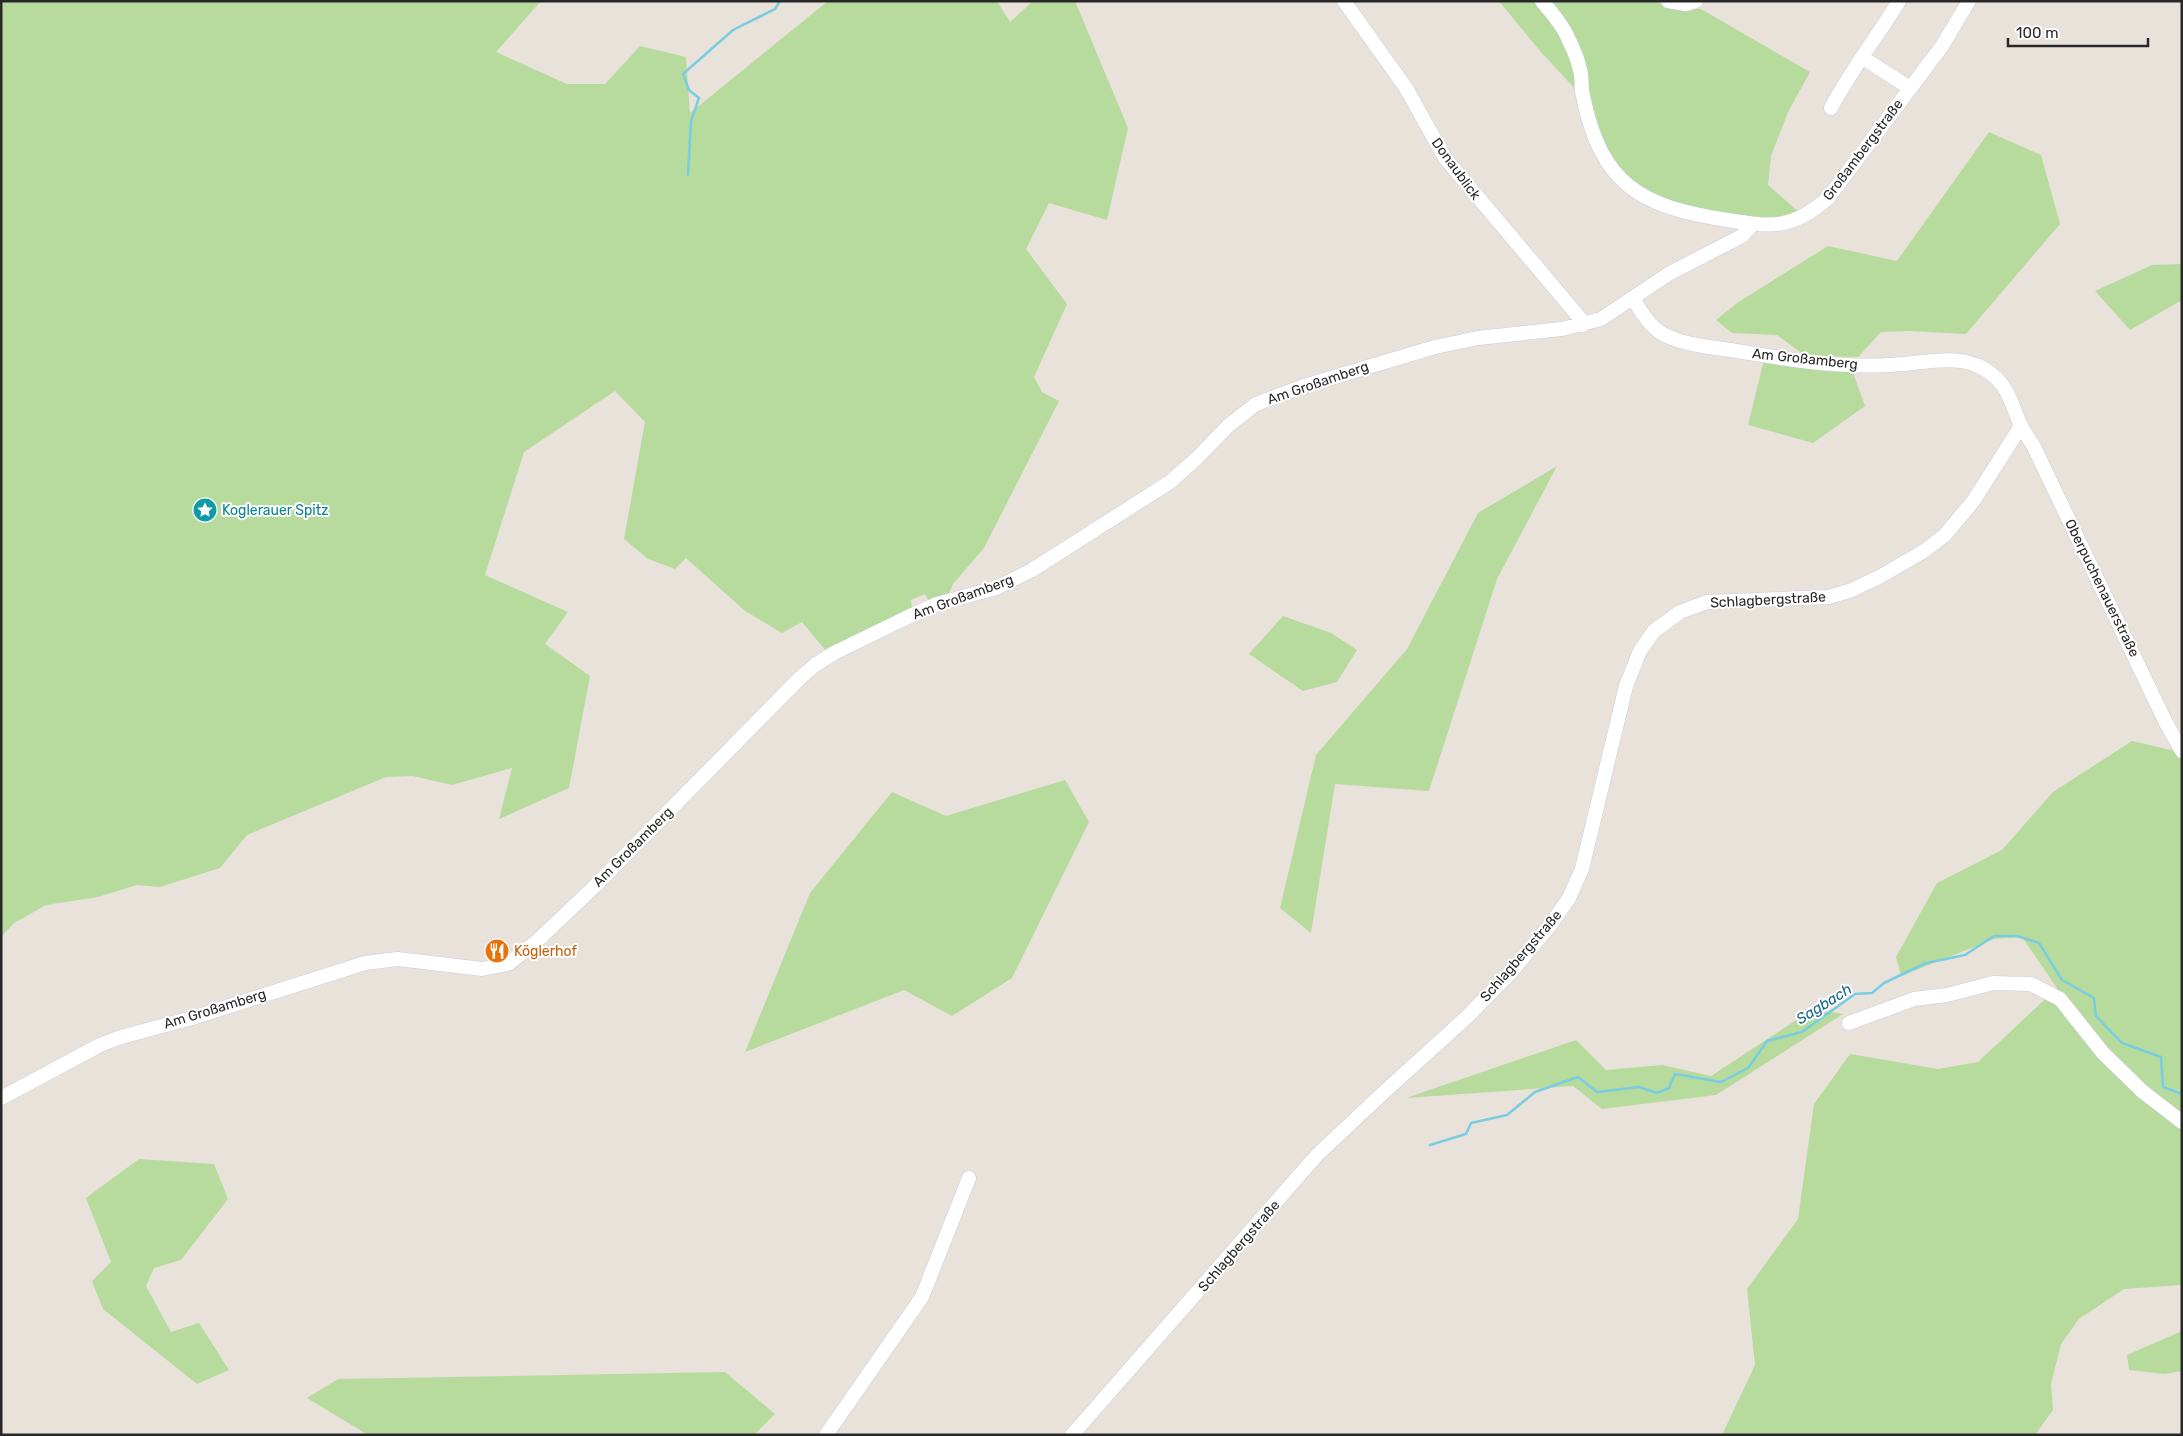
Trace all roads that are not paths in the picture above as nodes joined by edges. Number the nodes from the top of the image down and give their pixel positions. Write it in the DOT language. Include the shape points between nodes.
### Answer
graph roads {
  1 [pos="1344,1"];
  2 [pos="1542,1"];
  3 [pos="1668,1"];
  4 [pos="1696,1"];
  5 [pos="1900,1"];
  6 [pos="1969,1"];
  7 [pos="1862,58"];
  8 [pos="1910,88"];
  9 [pos="1831,108"];
  10 [pos="1752,225"];
  11 [pos="1633,299"];
  12 [pos="1583,325"];
  13 [pos="2021,426"];
  14 [pos="2182,751"];
  15 [pos="1849,1023"];
  16 [pos="1,1098"];
  17 [pos="2182,1122"];
  18 [pos="969,1178"];
  19 [pos="826,1435"];
  20 [pos="1072,1435"];
  1 -- 12 [label="street, Donaublick" via="1406,88 1445,158"];
  2 -- 10 [label="street, Großambergstraße" via="1568,37 1580,72 1590,126 1601,154 1623,183 1654,203 1669,208"];
  3 -- 4 [label="street" via="1686,4"];
  5 -- 7 [label="street"];
  6 -- 8 [label="street, Großambergstraße" via="1942,46"];
  7 -- 8 [label="street"];
  7 -- 9 [label="street"];
  8 -- 10 [label="street, Großambergstraße" via="1842,181 1814,211 1779,224"];
  10 -- 11 [label="street, Am Großamberg" via="1742,236 1670,273"];
  11 -- 12 [label="street, Am Großamberg" via="1601,319"];
  11 -- 13 [label="street, Am Großamberg" via="1660,332 1709,346 1850,366 1943,360 1966,362 2000,380 2010,395"];
  12 -- 16 [label="street, Am Großamberg" via="1478,338 1435,347 1308,384 1256,404 1228,426 1170,482 1032,570 996,588 923,610 815,665 595,886 508,964 491,969 398,959 365,963 121,1037"];
  13 -- 14 [label="street, Oberpuchenauerstraße"];
  13 -- 20 [label="street, Schlagbergstraße" via="1974,500 1945,535 1881,576 1829,597 1707,602 1680,612 1654,632 1640,652 1626,686 1582,869 1552,924 1469,1015 1382,1092 1318,1155"];
  15 -- 17 [label="street" via="1914,999 1947,995 1993,983 2031,984 2060,998 2109,1060"];
  18 -- 19 [label="street" via="922,1297"];
}
